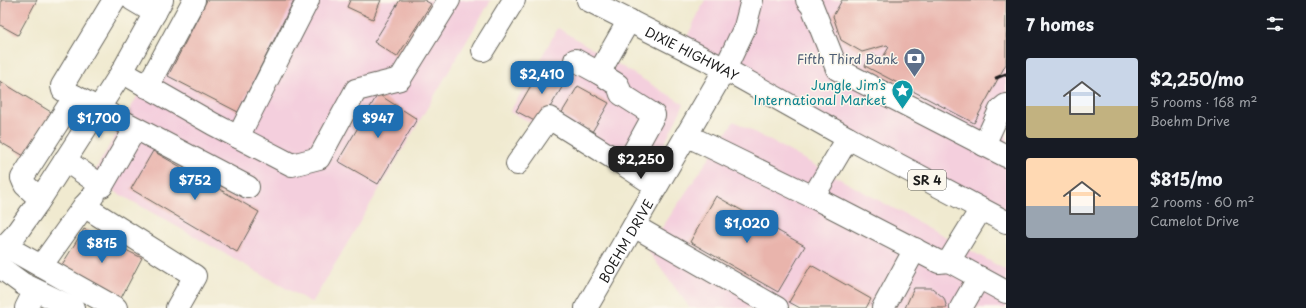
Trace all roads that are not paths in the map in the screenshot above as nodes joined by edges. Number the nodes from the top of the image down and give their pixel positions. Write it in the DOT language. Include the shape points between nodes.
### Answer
graph roads {
  1 [pos="114,0"];
  2 [pos="133,0"];
  3 [pos="194,0"];
  4 [pos="308,0"];
  5 [pos="449,0"];
  6 [pos="514,0"];
  7 [pos="588,0"];
  8 [pos="752,0"];
  9 [pos="807,0"];
  10 [pos="159,7"];
  11 [pos="629,20"];
  12 [pos="483,50"];
  13 [pos="575,60"];
  14 [pos="725,69"];
  15 [pos="122,72"];
  16 [pos="599,73"];
  17 [pos="147,86"];
  18 [pos="75,96"];
  19 [pos="1006,105"];
  20 [pos="98,109"];
  21 [pos="135,129"];
  22 [pos="686,135"];
  23 [pos="238,137"];
  24 [pos="848,138"];
  25 [pos="984,145"];
  26 [pos="1006,156"];
  27 [pos="65,160"];
  28 [pos="517,164"];
  29 [pos="626,166"];
  30 [pos="102,186"];
  31 [pos="656,186"];
  32 [pos="248,187"];
  33 [pos="813,197"];
  34 [pos="40,200"];
  35 [pos="84,206"];
  36 [pos="981,209"];
  37 [pos="1006,222"];
  38 [pos="634,226"];
  39 [pos="5,239"];
  40 [pos="915,249"];
  41 [pos="949,261"];
  42 [pos="0,266"];
  43 [pos="42,266"];
  44 [pos="979,277"];
  45 [pos="1006,292"];
  46 [pos="30,299"];
  47 [pos="60,305"];
  48 [pos="116,308"];
  49 [pos="177,308"];
  50 [pos="586,308"];
  51 [pos="777,308"];
  52 [pos="883,308"];
  53 [pos="961,308"];
  1 -- 18 [label="street" via="62,86 63,90"];
  2 -- 10 [label="street"];
  3 -- 17 [label="street"];
  4 -- 23 [label="street"];
  5 -- 23 [label="street" via="400,79 356,90 318,158 292,165"];
  6 -- 12 [label="street"];
  7 -- 11 [label="street, DIXIE HIGHWAY / SR 4"];
  8 -- 14 [label="street, BOEHM DRIVE" via="745,27"];
  9 -- 25 [label="street" via="812,6 837,69"];
  10 -- 15 [label="street"];
  11 -- 14 [label="street, DIXIE HIGHWAY / SR 4"];
  11 -- 16 [label="street"];
  13 -- 16 [label="street"];
  14 -- 22 [label="street, BOEHM DRIVE"];
  14 -- 24 [label="street, DIXIE HIGHWAY / SR 4"];
  15 -- 17 [label="street"];
  15 -- 20 [label="street"];
  16 -- 29 [label="street" via="618,85 621,94 654,114"];
  17 -- 23 [label="street"];
  18 -- 20 [label="street"];
  18 -- 34 [label="street" via="22,178 24,185"];
  19 -- 25 [label="street" via="1000,110"];
  20 -- 21 [label="street"];
  20 -- 27 [label="street"];
  21 -- 30 [label="street"];
  21 -- 32 [label="street"];
  22 -- 31 [label="street, BOEHM DRIVE"];
  22 -- 33 [label="street"];
  24 -- 33 [label="street"];
  24 -- 36 [label="street, DIXIE HIGHWAY / SR 4"];
  25 -- 26 [label="street"];
  27 -- 30 [label="street"];
  27 -- 34 [label="street"];
  28 -- 29 [label="street" via="549,118"];
  29 -- 31 [label="street"];
  30 -- 35 [label="street"];
  31 -- 38 [label="street, BOEHM DRIVE"];
  33 -- 40 [label="street"];
  34 -- 39 [label="street"];
  35 -- 43 [label="street"];
  35 -- 49 [label="street" via="195,276"];
  36 -- 37 [label="street, DIXIE HIGHWAY / SR 4"];
  36 -- 41 [label="street"];
  38 -- 50 [label="street, BOEHM DRIVE"];
  38 -- 51 [label="street"];
  39 -- 43 [label="street"];
  40 -- 41 [label="street" via="938,262"];
  40 -- 52 [label="street"];
  41 -- 44 [label="street"];
  42 -- 46 [label="street" via="23,284"];
  43 -- 48 [label="street"];
  44 -- 45 [label="street"];
  44 -- 53 [label="street"];
  46 -- 47 [label="street"];
}
